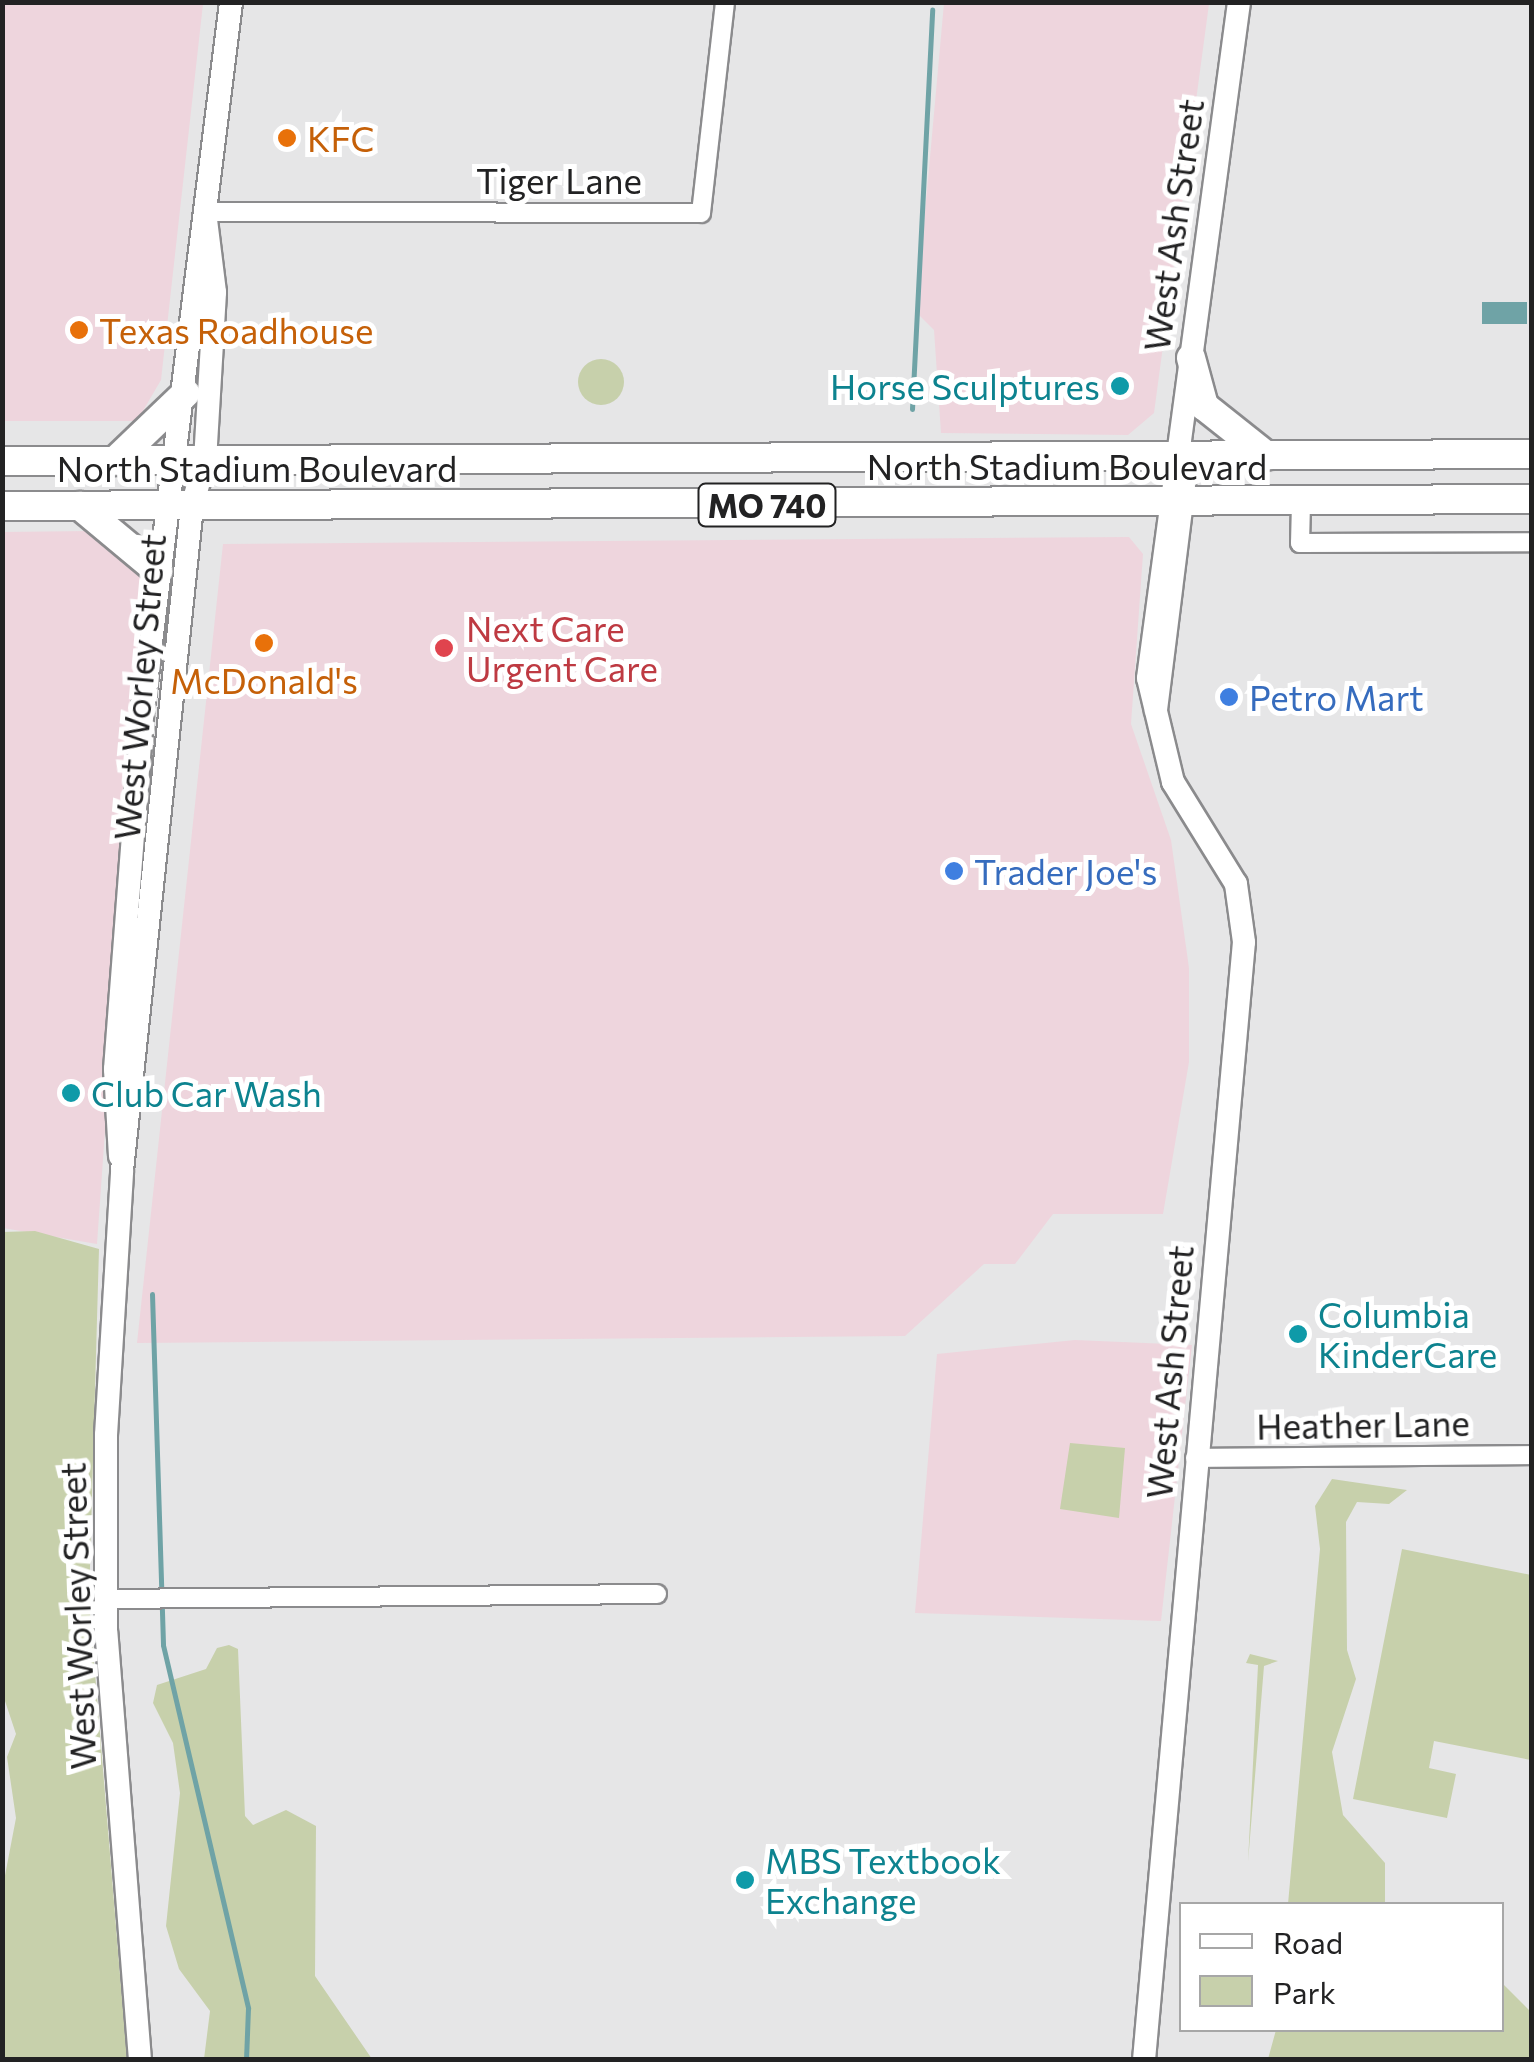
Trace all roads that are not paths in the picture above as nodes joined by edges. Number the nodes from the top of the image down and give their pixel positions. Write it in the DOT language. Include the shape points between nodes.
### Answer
graph roads {
  1 [pos="231,2"];
  2 [pos="725,2"];
  3 [pos="1239,2"];
  4 [pos="204,212"];
  5 [pos="1191,358"];
  6 [pos="186,394"];
  7 [pos="1532,454"];
  8 [pos="1179,456"];
  9 [pos="1267,456"];
  10 [pos="114,460"];
  11 [pos="2,461"];
  12 [pos="192,461"];
  13 [pos="1532,499"];
  14 [pos="1301,503"];
  15 [pos="1176,504"];
  16 [pos="2,506"];
  17 [pos="80,506"];
  18 [pos="179,506"];
  19 [pos="1532,542"];
  20 [pos="158,571"];
  21 [pos="122,1170"];
  22 [pos="1532,1455"];
  23 [pos="1195,1458"];
  24 [pos="657,1594"];
  25 [pos="105,1599"];
  26 [pos="140,2060"];
  27 [pos="1144,2060"];
  1 -- 4 [label="street, West Worley Street"];
  2 -- 4 [label="street, Tiger Lane" via="701,213"];
  3 -- 5 [label="street, West Ash Street"];
  4 -- 6 [label="street, West Worley Street"];
  4 -- 12 [label="street, West Worley Street" via="215,292"];
  5 -- 8 [label="street, West Ash Street"];
  5 -- 9 [label="main road" via="1204,406"];
  6 -- 10 [label="main road"];
  6 -- 12 [label="street, West Worley Street"];
  7 -- 9 [label="main road, North Stadium Boulevard / MO 740"];
  8 -- 9 [label="main road, North Stadium Boulevard / MO 740"];
  8 -- 12 [label="main road, North Stadium Boulevard / MO 740"];
  8 -- 15 [label="street, West Ash Street"];
  10 -- 11 [label="main road, North Stadium Boulevard / MO 740"];
  10 -- 12 [label="main road, North Stadium Boulevard / MO 740"];
  12 -- 18 [label="street, West Worley Street"];
  13 -- 14 [label="main road, North Stadium Boulevard / MO 740"];
  14 -- 15 [label="main road, North Stadium Boulevard / MO 740"];
  14 -- 19 [label="street" via="1300,543"];
  15 -- 18 [label="main road, North Stadium Boulevard / MO 740"];
  15 -- 23 [label="street, West Ash Street" via="1148,678 1174,782 1225,854 1243,913"];
  16 -- 17 [label="main road, North Stadium Boulevard / MO 740"];
  17 -- 18 [label="main road, North Stadium Boulevard / MO 740"];
  17 -- 20 [label="main road"];
  18 -- 20 [label="street, West Worley Street"];
  18 -- 21 [label="street, West Worley Street"];
  20 -- 21 [label="street, West Worley Street" via="115,1069"];
  21 -- 25 [label="street, West Worley Street"];
  22 -- 23 [label="street, Heather Lane"];
  23 -- 27 [label="street, West Ash Street"];
  24 -- 25 [label="street"];
  25 -- 26 [label="street, West Worley Street"];
}
